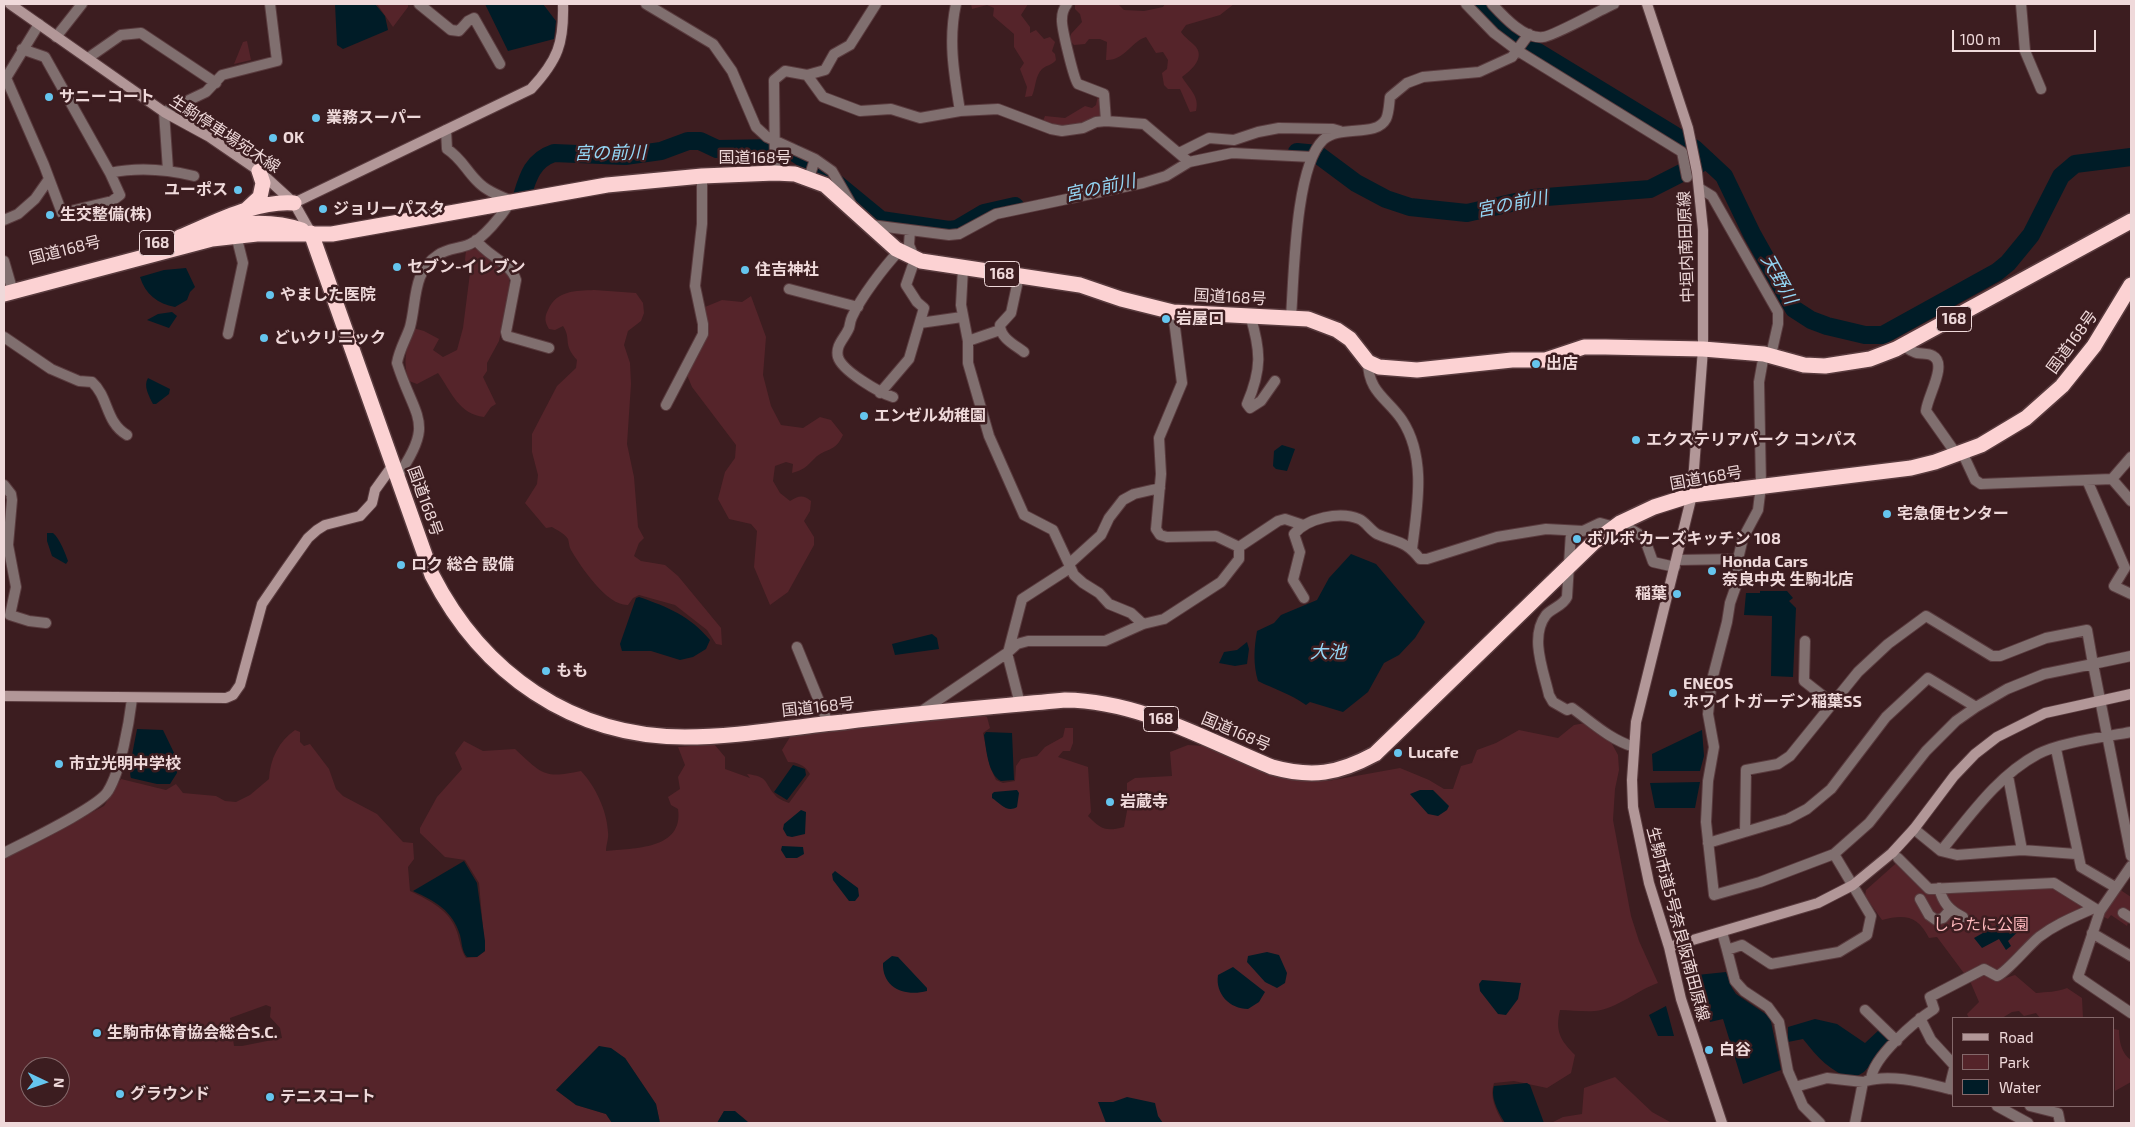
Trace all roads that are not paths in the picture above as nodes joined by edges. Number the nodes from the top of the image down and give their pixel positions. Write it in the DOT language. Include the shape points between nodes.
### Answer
graph roads {
  1 [pos="10,4"];
  2 [pos="82,4"];
  3 [pos="270,4"];
  4 [pos="564,4"];
  5 [pos="646,4"];
  6 [pos="876,4"];
  7 [pos="956,4"];
  8 [pos="1067,4"];
  9 [pos="1466,4"];
  10 [pos="1492,4"];
  11 [pos="1614,4"];
  12 [pos="1647,4"];
  13 [pos="2021,4"];
  14 [pos="427,6"];
  15 [pos="39,24"];
  16 [pos="1529,34"];
  17 [pos="56,37"];
  18 [pos="22,49"];
  19 [pos="1518,51"];
  20 [pos="88,58"];
  21 [pos="500,64"];
  22 [pos="807,75"];
  23 [pos="5,78"];
  24 [pos="216,82"];
  25 [pos="2042,89"];
  26 [pos="960,111"];
  27 [pos="164,112"];
  28 [pos="1106,120"];
  29 [pos="446,130"];
  30 [pos="1342,131"];
  31 [pos="775,140"];
  32 [pos="1179,153"];
  33 [pos="1314,154"];
  34 [pos="815,159"];
  35 [pos="1189,162"];
  36 [pos="168,170"];
  37 [pos="259,170"];
  38 [pos="110,173"];
  39 [pos="775,173"];
  40 [pos="194,176"];
  41 [pos="702,176"];
  42 [pos="1687,177"];
  43 [pos="809,178"];
  44 [pos="49,179"];
  45 [pos="1699,188"];
  46 [pos="294,203"];
  47 [pos="512,203"];
  48 [pos="244,210"];
  49 [pos="856,213"];
  50 [pos="4,220"];
  51 [pos="2131,220"];
  52 [pos="868,224"];
  53 [pos="910,230"];
  54 [pos="311,233"];
  55 [pos="236,236"];
  56 [pos="180,237"];
  57 [pos="476,240"];
  58 [pos="899,251"];
  59 [pos="915,258"];
  60 [pos="4,260"];
  61 [pos="963,268"];
  62 [pos="1019,276"];
  63 [pos="2131,286"];
  64 [pos="7,288"];
  65 [pos="789,289"];
  66 [pos="858,308"];
  67 [pos="1173,312"];
  68 [pos="1250,315"];
  69 [pos="962,317"];
  70 [pos="1291,317"];
  71 [pos="920,323"];
  72 [pos="1000,330"];
  73 [pos="228,334"];
  74 [pos="4,337"];
  75 [pos="968,341"];
  76 [pos="1903,346"];
  77 [pos="549,348"];
  78 [pos="1703,349"];
  79 [pos="1024,352"];
  80 [pos="1767,354"];
  81 [pos="1368,362"];
  82 [pos="1275,381"];
  83 [pos="880,393"];
  84 [pos="893,397"];
  85 [pos="666,405"];
  86 [pos="127,434"];
  87 [pos="1960,453"];
  88 [pos="2131,457"];
  89 [pos="395,471"];
  90 [pos="2112,479"];
  91 [pos="2087,480"];
  92 [pos="4,485"];
  93 [pos="1761,486"];
  94 [pos="1160,488"];
  95 [pos="1692,495"];
  96 [pos="2131,501"];
  97 [pos="1303,525"];
  98 [pos="1618,525"];
  99 [pos="1571,532"];
  100 [pos="1239,547"];
  101 [pos="1412,549"];
  102 [pos="1738,559"];
  103 [pos="1676,563"];
  104 [pos="1570,565"];
  105 [pos="1070,566"];
  106 [pos="2131,594"];
  107 [pos="1304,598"];
  108 [pos="46,623"];
  109 [pos="1143,624"];
  110 [pos="1805,641"];
  111 [pos="797,647"];
  112 [pos="1008,652"];
  113 [pos="2131,656"];
  114 [pos="2093,664"];
  115 [pos="2131,694"];
  116 [pos="4,696"];
  117 [pos="132,698"];
  118 [pos="2100,700"];
  119 [pos="1020,704"];
  120 [pos="1832,704"];
  121 [pos="1976,707"];
  122 [pos="918,714"];
  123 [pos="828,723"];
  124 [pos="2131,732"];
  125 [pos="2107,736"];
  126 [pos="1634,747"];
  127 [pos="2056,749"];
  128 [pos="2008,776"];
  129 [pos="1914,830"];
  130 [pos="1745,832"];
  131 [pos="1708,843"];
  132 [pos="2022,850"];
  133 [pos="1941,851"];
  134 [pos="4,853"];
  135 [pos="1834,854"];
  136 [pos="2076,854"];
  137 [pos="2131,856"];
  138 [pos="1898,858"];
  139 [pos="2131,866"];
  140 [pos="1853,885"];
  141 [pos="2115,887"];
  142 [pos="1939,888"];
  143 [pos="1920,900"];
  144 [pos="2102,907"];
  145 [pos="1950,910"];
  146 [pos="1963,917"];
  147 [pos="1722,932"];
  148 [pos="2092,933"];
  149 [pos="1669,947"];
  150 [pos="1727,950"];
  151 [pos="2131,956"];
  152 [pos="1865,1010"];
  153 [pos="2131,1013"];
  154 [pos="1920,1018"];
  155 [pos="1897,1041"];
  156 [pos="1952,1065"];
  157 [pos="1867,1081"];
  158 [pos="1795,1087"];
  159 [pos="1951,1090"];
  160 [pos="2000,1107"];
  161 [pos="2034,1107"];
  162 [pos="1722,1123"];
  163 [pos="1820,1123"];
  164 [pos="1855,1123"];
  165 [pos="2028,1123"];
  166 [pos="2060,1123"];
  1 -- 15 [label="street, 生駒停車場宛木線"];
  2 -- 17 [label="street"];
  3 -- 24 [label="street" via="277,61 222,75"];
  4 -- 29 [label="street" via="563,39 559,52 531,89"];
  5 -- 31 [label="street" via="713,44 732,71 756,127"];
  6 -- 22 [label="street" via="850,45 834,54 825,70"];
  7 -- 26 [label="street" via="952,62"];
  8 -- 28 [label="street" via="1062,29 1072,74 1078,84 1104,94"];
  9 -- 19 [label="street"];
  10 -- 16 [label="street"];
  11 -- 16 [label="street" via="1544,38"];
  12 -- 45 [label="street, 中垣内南田原線" via="1688,128"];
  13 -- 25 [label="street" via="2025,51"];
  14 -- 21 [label="street" via="451,30 459,31 474,18"];
  15 -- 17 [label="street, 生駒停車場宛木線"];
  15 -- 18 [label="street"];
  16 -- 19 [label="street"];
  17 -- 20 [label="street, 生駒停車場宛木線"];
  18 -- 23 [label="street"];
  18 -- 38 [label="street" via="45,57"];
  19 -- 30 [label="street" via="1479,72 1434,74 1407,83 1390,97 1384,123 1370,130"];
  19 -- 42 [label="street" via="1682,152"];
  20 -- 24 [label="street" via="121,36 141,33"];
  20 -- 27 [label="street, 生駒停車場宛木線"];
  22 -- 26 [label="street" via="823,97 860,111 891,109 920,118"];
  22 -- 31 [label="street" via="785,71 774,80"];
  23 -- 44 [label="street"];
  24 -- 27 [label="street" via="206,92"];
  26 -- 28 [label="street" via="998,109 1062,131"];
  27 -- 36 [label="street"];
  27 -- 37 [label="street, 生駒停車場宛木線"];
  28 -- 32 [label="street" via="1144,124"];
  29 -- 46 [label="street"];
  29 -- 47 [label="street" via="447,149 458,156 476,181"];
  30 -- 32 [label="street" via="1278,128 1234,140 1209,138"];
  30 -- 33 [label="street" via="1324,140"];
  31 -- 34 [label="street"];
  31 -- 39 [label="street"];
  32 -- 35 [label="street"];
  33 -- 35 [label="street" via="1232,153"];
  33 -- 70 [label="street" via="1307,170 1298,224"];
  34 -- 43 [label="street"];
  34 -- 49 [label="street" via="832,171"];
  35 -- 53 [label="street" via="1166,176 1143,183 996,214 960,234"];
  36 -- 38 [label="street" via="128,169"];
  36 -- 40 [label="street"];
  37 -- 46 [label="street, 生駒停車場宛木線"];
  37 -- 48 [label="highway" via="263,182 260,197"];
  38 -- 44 [label="street" via="120,195 112,201 62,212"];
  39 -- 41 [label="highway, 国道168号 / 168"];
  39 -- 43 [label="highway, 国道168号 / 168"];
  41 -- 47 [label="highway, 国道168号 / 168" via="607,186"];
  41 -- 85 [label="street" via="702,224 695,286 703,334"];
  43 -- 49 [label="highway, 国道168号 / 168" via="835,192"];
  44 -- 50 [label="street" via="35,199 18,214"];
  45 -- 78 [label="street, 中垣内南田原線" via="1703,230"];
  45 -- 80 [label="street" via="1712,196 1778,312 1778,324"];
  46 -- 48 [label="highway" via="282,202"];
  46 -- 54 [label="street, 生駒停車場宛木線"];
  47 -- 54 [label="highway, 国道168号 / 168" via="332,234"];
  47 -- 57 [label="street"];
  48 -- 56 [label="highway"];
  49 -- 52 [label="highway, 国道168号 / 168"];
  51 -- 76 [label="highway, 168"];
  52 -- 53 [label="street"];
  52 -- 58 [label="highway, 国道168号 / 168"];
  53 -- 59 [label="street" via="909,245"];
  54 -- 55 [label="highway, 国道168号 / 168"];
  54 -- 56 [label="highway, 国道168号 / 168" via="281,223 254,223"];
  54 -- 89 [label="highway, 国道168号 / 168"];
  55 -- 64 [label="highway, 国道168号 / 168"];
  55 -- 73 [label="street" via="243,263"];
  56 -- 64 [label="highway, 国道168号 / 168"];
  57 -- 77 [label="street" via="483,250 504,264 516,280 507,336"];
  57 -- 89 [label="street" via="466,246 447,249 420,273 410,325 397,363 420,422 420,434 414,453"];
  58 -- 59 [label="highway, 国道168号 / 168"];
  58 -- 66 [label="street"];
  59 -- 61 [label="highway, 国道168号 / 168"];
  59 -- 71 [label="street" via="906,285 924,308"];
  60 -- 64 [label="street"];
  61 -- 62 [label="highway, 国道168号 / 168"];
  61 -- 69 [label="street"];
  62 -- 67 [label="highway, 国道168号 / 168" via="1080,286"];
  62 -- 72 [label="street" via="1011,313 1000,325"];
  63 -- 87 [label="highway, 国道168号 / 168" via="2094,346 2062,386 2002,434"];
  65 -- 66 [label="street"];
  66 -- 83 [label="street" via="838,346 838,356 842,364"];
  67 -- 68 [label="highway, 国道168号 / 168"];
  67 -- 94 [label="street" via="1182,383 1159,438"];
  68 -- 70 [label="highway, 国道168号 / 168"];
  68 -- 82 [label="street" via="1259,367 1257,382 1247,404 1250,408 1260,401"];
  69 -- 71 [label="street"];
  69 -- 75 [label="street"];
  70 -- 81 [label="highway, 国道168号 / 168" via="1337,330 1350,339"];
  71 -- 83 [label="street" via="909,359"];
  72 -- 75 [label="street"];
  72 -- 79 [label="street"];
  74 -- 86 [label="street" via="51,369 79,381 92,382 100,389 112,418"];
  75 -- 105 [label="street" via="968,362 988,436 1024,515 1052,530"];
  76 -- 80 [label="highway, 168" via="1870,359 1825,366 1804,365"];
  76 -- 87 [label="street" via="1915,353 1934,356 1938,361 1940,366 1926,411"];
  78 -- 80 [label="highway, 168"];
  78 -- 81 [label="highway, 168" via="1584,347 1545,360 1512,360 1417,370 1378,368"];
  78 -- 95 [label="street, 中垣内南田原線"];
  80 -- 93 [label="street" via="1759,382"];
  81 -- 101 [label="street" via="1374,388 1402,420 1416,455 1417,492"];
  83 -- 84 [label="street"];
  87 -- 91 [label="street" via="1975,480 1981,484"];
  87 -- 93 [label="highway, 国道168号 / 168" via="1911,468"];
  88 -- 90 [label="street"];
  89 -- 117 [label="street" via="375,490 372,503 360,516 325,525 308,538 262,604 240,685 233,695 226,698"];
  89 -- 123 [label="highway, 国道168号 / 168" via="432,574 462,625 505,672 563,710 622,731 656,736 686,737"];
  90 -- 91 [label="street"];
  90 -- 96 [label="street"];
  91 -- 106 [label="street" via="2125,568 2114,586"];
  92 -- 108 [label="street" via="12,500 8,545 16,587 10,615"];
  93 -- 95 [label="highway, 国道168号 / 168"];
  93 -- 102 [label="street" via="1758,510 1743,538"];
  94 -- 100 [label="street" via="1156,529 1160,535 1216,536"];
  94 -- 105 [label="street" via="1123,500 1100,535"];
  95 -- 98 [label="highway, 国道168号 / 168" via="1654,507"];
  95 -- 103 [label="street, 生駒市道5号奈良阪南田原線"];
  97 -- 100 [label="street" via="1285,519 1278,521"];
  97 -- 101 [label="street" via="1334,517 1354,518 1374,532"];
  97 -- 107 [label="street" via="1294,534 1300,552 1293,580"];
  98 -- 99 [label="street" via="1600,523 1583,531"];
  98 -- 103 [label="street" via="1641,533 1653,562"];
  98 -- 104 [label="highway, 国道168号 / 168"];
  99 -- 101 [label="street" via="1546,529 1497,537 1427,559 1420,559"];
  99 -- 104 [label="street"];
  100 -- 109 [label="street" via="1239,558 1221,582 1164,619"];
  102 -- 103 [label="street"];
  102 -- 131 [label="street" via="1737,583 1712,680 1708,714 1714,747 1708,781"];
  103 -- 126 [label="street, 生駒市道5号奈良阪南田原線" via="1642,690"];
  104 -- 119 [label="highway, 国道168号 / 168" via="1394,738 1375,754 1338,771 1315,774 1272,767 1148,714 1116,705 1092,700"];
  104 -- 126 [label="street" via="1565,602 1546,615 1538,641 1549,695 1553,702 1567,710 1572,708 1616,741"];
  105 -- 109 [label="street" via="1082,583"];
  105 -- 112 [label="street" via="1022,599"];
  109 -- 112 [label="street" via="1106,641 1034,640 1017,644"];
  110 -- 120 [label="street" via="1804,681"];
  111 -- 123 [label="street"];
  112 -- 119 [label="street"];
  112 -- 122 [label="street"];
  113 -- 114 [label="street"];
  114 -- 118 [label="street"];
  114 -- 120 [label="street" via="2087,630 2046,638 2000,656 1992,656 1926,616 1882,649"];
  114 -- 121 [label="street" via="2044,674 2007,689"];
  115 -- 118 [label="street"];
  116 -- 117 [label="street"];
  117 -- 134 [label="street" via="122,752 108,792 72,817"];
  118 -- 125 [label="street"];
  118 -- 129 [label="street" via="2046,714 1997,737 1954,776"];
  119 -- 122 [label="highway, 国道168号 / 168"];
  120 -- 130 [label="street" via="1790,756 1778,764 1746,770"];
  121 -- 130 [label="street" via="1928,678 1886,717 1831,789 1788,819"];
  121 -- 135 [label="street" via="1956,721 1926,751 1869,823"];
  122 -- 123 [label="highway, 国道168号 / 168"];
  124 -- 125 [label="street"];
  125 -- 127 [label="street"];
  125 -- 137 [label="street"];
  126 -- 149 [label="street, 生駒市道5号奈良阪南田原線" via="1632,780 1638,834"];
  127 -- 128 [label="street" via="2039,754"];
  127 -- 136 [label="street"];
  128 -- 132 [label="street"];
  128 -- 133 [label="street" via="1988,792"];
  129 -- 133 [label="street"];
  129 -- 140 [label="street"];
  130 -- 131 [label="street"];
  131 -- 135 [label="street" via="1714,895"];
  132 -- 133 [label="street" via="1957,855"];
  132 -- 136 [label="street"];
  135 -- 140 [label="street"];
  136 -- 141 [label="street" via="2081,866"];
  138 -- 142 [label="street" via="1929,889"];
  139 -- 141 [label="street"];
  140 -- 147 [label="street" via="1818,903"];
  140 -- 150 [label="street" via="1871,916 1867,935 1839,952 1771,964 1742,945"];
  141 -- 144 [label="street"];
  142 -- 144 [label="street" via="2054,883"];
  142 -- 145 [label="street" via="1943,902"];
  143 -- 145 [label="street" via="1936,920"];
  144 -- 148 [label="street"];
  144 -- 154 [label="street" via="2057,924 2019,954 2003,974 1997,976 1984,969 1930,997 1934,1009"];
  145 -- 146 [label="street"];
  147 -- 149 [label="street"];
  147 -- 150 [label="street"];
  148 -- 151 [label="street"];
  148 -- 153 [label="street" via="2078,979"];
  149 -- 162 [label="street, 生駒市道5号奈良阪南田原線" via="1681,999"];
  150 -- 158 [label="street" via="1734,981 1768,1007 1779,1022 1788,1071"];
  152 -- 155 [label="street"];
  154 -- 155 [label="street"];
  154 -- 156 [label="street" via="1931,1040"];
  155 -- 157 [label="street" via="1872,1070"];
  157 -- 158 [label="street" via="1827,1078"];
  157 -- 159 [label="street" via="1901,1080"];
  157 -- 164 [label="street"];
  158 -- 163 [label="street" via="1803,1106"];
  160 -- 165 [label="street"];
  161 -- 166 [label="street" via="2058,1113"];
}
